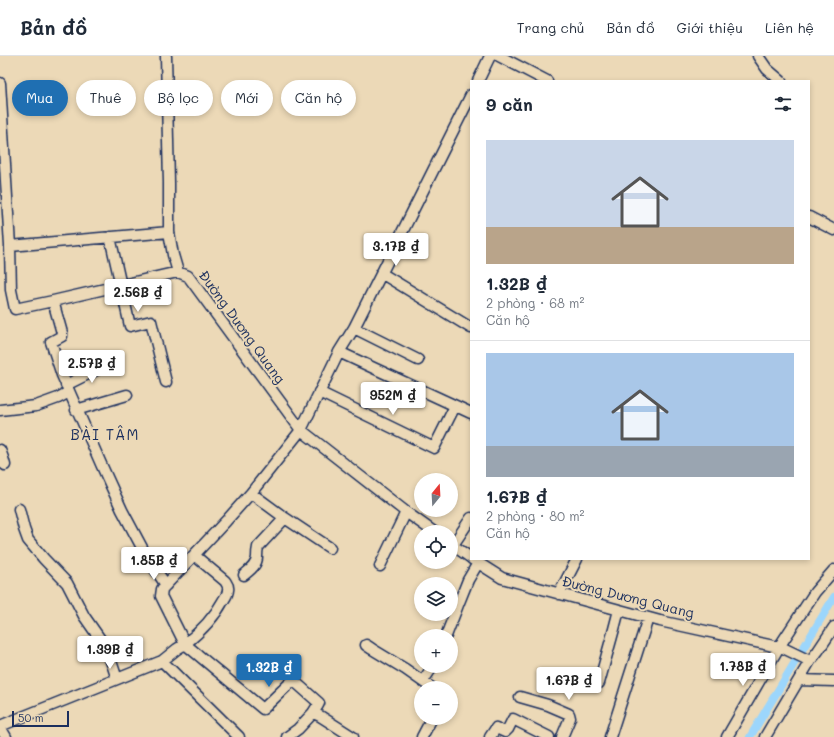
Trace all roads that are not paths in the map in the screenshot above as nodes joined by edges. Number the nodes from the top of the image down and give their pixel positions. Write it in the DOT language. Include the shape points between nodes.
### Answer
graph roads {
  1 [pos="166,56"];
  2 [pos="490,56"];
  3 [pos="499,56"];
  4 [pos="758,56"];
  5 [pos="478,80"];
  6 [pos="545,80"];
  7 [pos="780,80"];
  8 [pos="0,83"];
  9 [pos="470,97"];
  10 [pos="810,217"];
  11 [pos="834,230"];
  12 [pos="169,232"];
  13 [pos="110,237"];
  14 [pos="10,246"];
  15 [pos="178,272"];
  16 [pos="381,273"];
  17 [pos="121,285"];
  18 [pos="53,301"];
  19 [pos="470,327"];
  20 [pos="354,328"];
  21 [pos="339,352"];
  22 [pos="418,360"];
  23 [pos="108,364"];
  24 [pos="166,382"];
  25 [pos="68,388"];
  26 [pos="319,392"];
  27 [pos="127,395"];
  28 [pos="455,406"];
  29 [pos="0,410"];
  30 [pos="76,410"];
  31 [pos="470,413"];
  32 [pos="301,430"];
  33 [pos="0,450"];
  34 [pos="5,465"];
  35 [pos="251,493"];
  36 [pos="19,508"];
  37 [pos="406,512"];
  38 [pos="285,518"];
  39 [pos="470,519"];
  40 [pos="424,525"];
  41 [pos="458,536"];
  42 [pos="330,548"];
  43 [pos="458,549"];
  44 [pos="194,555"];
  45 [pos="470,557"];
  46 [pos="474,560"];
  47 [pos="576,560"];
  48 [pos="380,566"];
  49 [pos="834,570"];
  50 [pos="244,575"];
  51 [pos="166,585"];
  52 [pos="559,594"];
  53 [pos="619,610"];
  54 [pos="648,618"];
  55 [pos="834,627"];
  56 [pos="449,629"];
  57 [pos="185,644"];
  58 [pos="366,645"];
  59 [pos="781,648"];
  60 [pos="162,660"];
  61 [pos="808,660"];
  62 [pos="428,673"];
  63 [pos="117,679"];
  64 [pos="799,680"];
  65 [pos="423,681"];
  66 [pos="834,681"];
  67 [pos="598,683"];
  68 [pos="520,696"];
  69 [pos="313,713"];
  70 [pos="428,725"];
  71 [pos="0,726"];
  72 [pos="6,737"];
  73 [pos="239,737"];
  74 [pos="287,737"];
  75 [pos="353,737"];
  76 [pos="422,737"];
  77 [pos="490,737"];
  78 [pos="549,737"];
  79 [pos="562,737"];
  80 [pos="610,737"];
  81 [pos="727,737"];
  82 [pos="765,737"];
  1 -- 12 [label="street"];
  2 -- 5 [label="street"];
  3 -- 6 [label="street"];
  4 -- 7 [label="street" via="767,69"];
  8 -- 14 [label="street, Đường Dương Quang"];
  9 -- 16 [label="street"];
  10 -- 11 [label="street"];
  12 -- 13 [label="street"];
  12 -- 15 [label="street"];
  13 -- 14 [label="street"];
  13 -- 17 [label="street"];
  14 -- 18 [label="street, Đường Dương Quang" via="11,290 15,309"];
  15 -- 17 [label="street, Đường Dương Quang"];
  15 -- 32 [label="street, Đường Dương Quang" via="188,276"];
  16 -- 19 [label="street"];
  16 -- 20 [label="street"];
  17 -- 18 [label="street, Đường Dương Quang"];
  17 -- 24 [label="street" via="130,326 151,321"];
  18 -- 25 [label="street" via="62,336 51,343"];
  20 -- 21 [label="street"];
  20 -- 22 [label="street"];
  21 -- 26 [label="street"];
  21 -- 28 [label="street"];
  23 -- 25 [label="street"];
  25 -- 29 [label="street" via="58,398 36,406"];
  25 -- 30 [label="street"];
  26 -- 28 [label="street" via="434,448"];
  26 -- 32 [label="street"];
  27 -- 30 [label="street"];
  28 -- 31 [label="street"];
  30 -- 51 [label="street" via="122,510 147,557"];
  32 -- 35 [label="street"];
  32 -- 37 [label="street, Đường Dương Quang"];
  33 -- 34 [label="street"];
  35 -- 38 [label="street"];
  35 -- 44 [label="street"];
  36 -- 63 [label="street" via="28,540 67,583 84,616 107,649"];
  37 -- 40 [label="street, Đường Dương Quang"];
  37 -- 48 [label="street"];
  38 -- 42 [label="street"];
  38 -- 50 [label="street" via="258,547 255,564"];
  39 -- 41 [label="street"];
  43 -- 45 [label="street, Đường Dương Quang"];
  44 -- 51 [label="street"];
  44 -- 57 [label="street" via="228,584 228,590 220,608"];
  46 -- 52 [label="street, Đường Dương Quang" via="502,578"];
  46 -- 56 [label="street"];
  47 -- 52 [label="street"];
  49 -- 59 [label="street" via="815,592"];
  51 -- 57 [label="street" via="161,596"];
  52 -- 53 [label="street, Đường Dương Quang"];
  53 -- 54 [label="street, Đường Dương Quang"];
  53 -- 67 [label="street"];
  54 -- 59 [label="street, Đường Dương Quang"];
  54 -- 80 [label="street"];
  55 -- 61 [label="street"];
  57 -- 60 [label="street"];
  57 -- 69 [label="street" via="263,710 293,680 318,703"];
  58 -- 65 [label="street"];
  59 -- 61 [label="street, Đường Dương Quang"];
  59 -- 81 [label="street"];
  60 -- 63 [label="street"];
  60 -- 73 [label="street"];
  61 -- 64 [label="street"];
  62 -- 65 [label="street"];
  63 -- 71 [label="street"];
  64 -- 66 [label="street"];
  64 -- 82 [label="street"];
  68 -- 79 [label="street" via="569,714 570,718"];
  69 -- 74 [label="street"];
  69 -- 75 [label="street"];
  70 -- 76 [label="street"];
  71 -- 72 [label="street"];
  77 -- 78 [label="street" via="496,728 505,732 513,719"];
}
